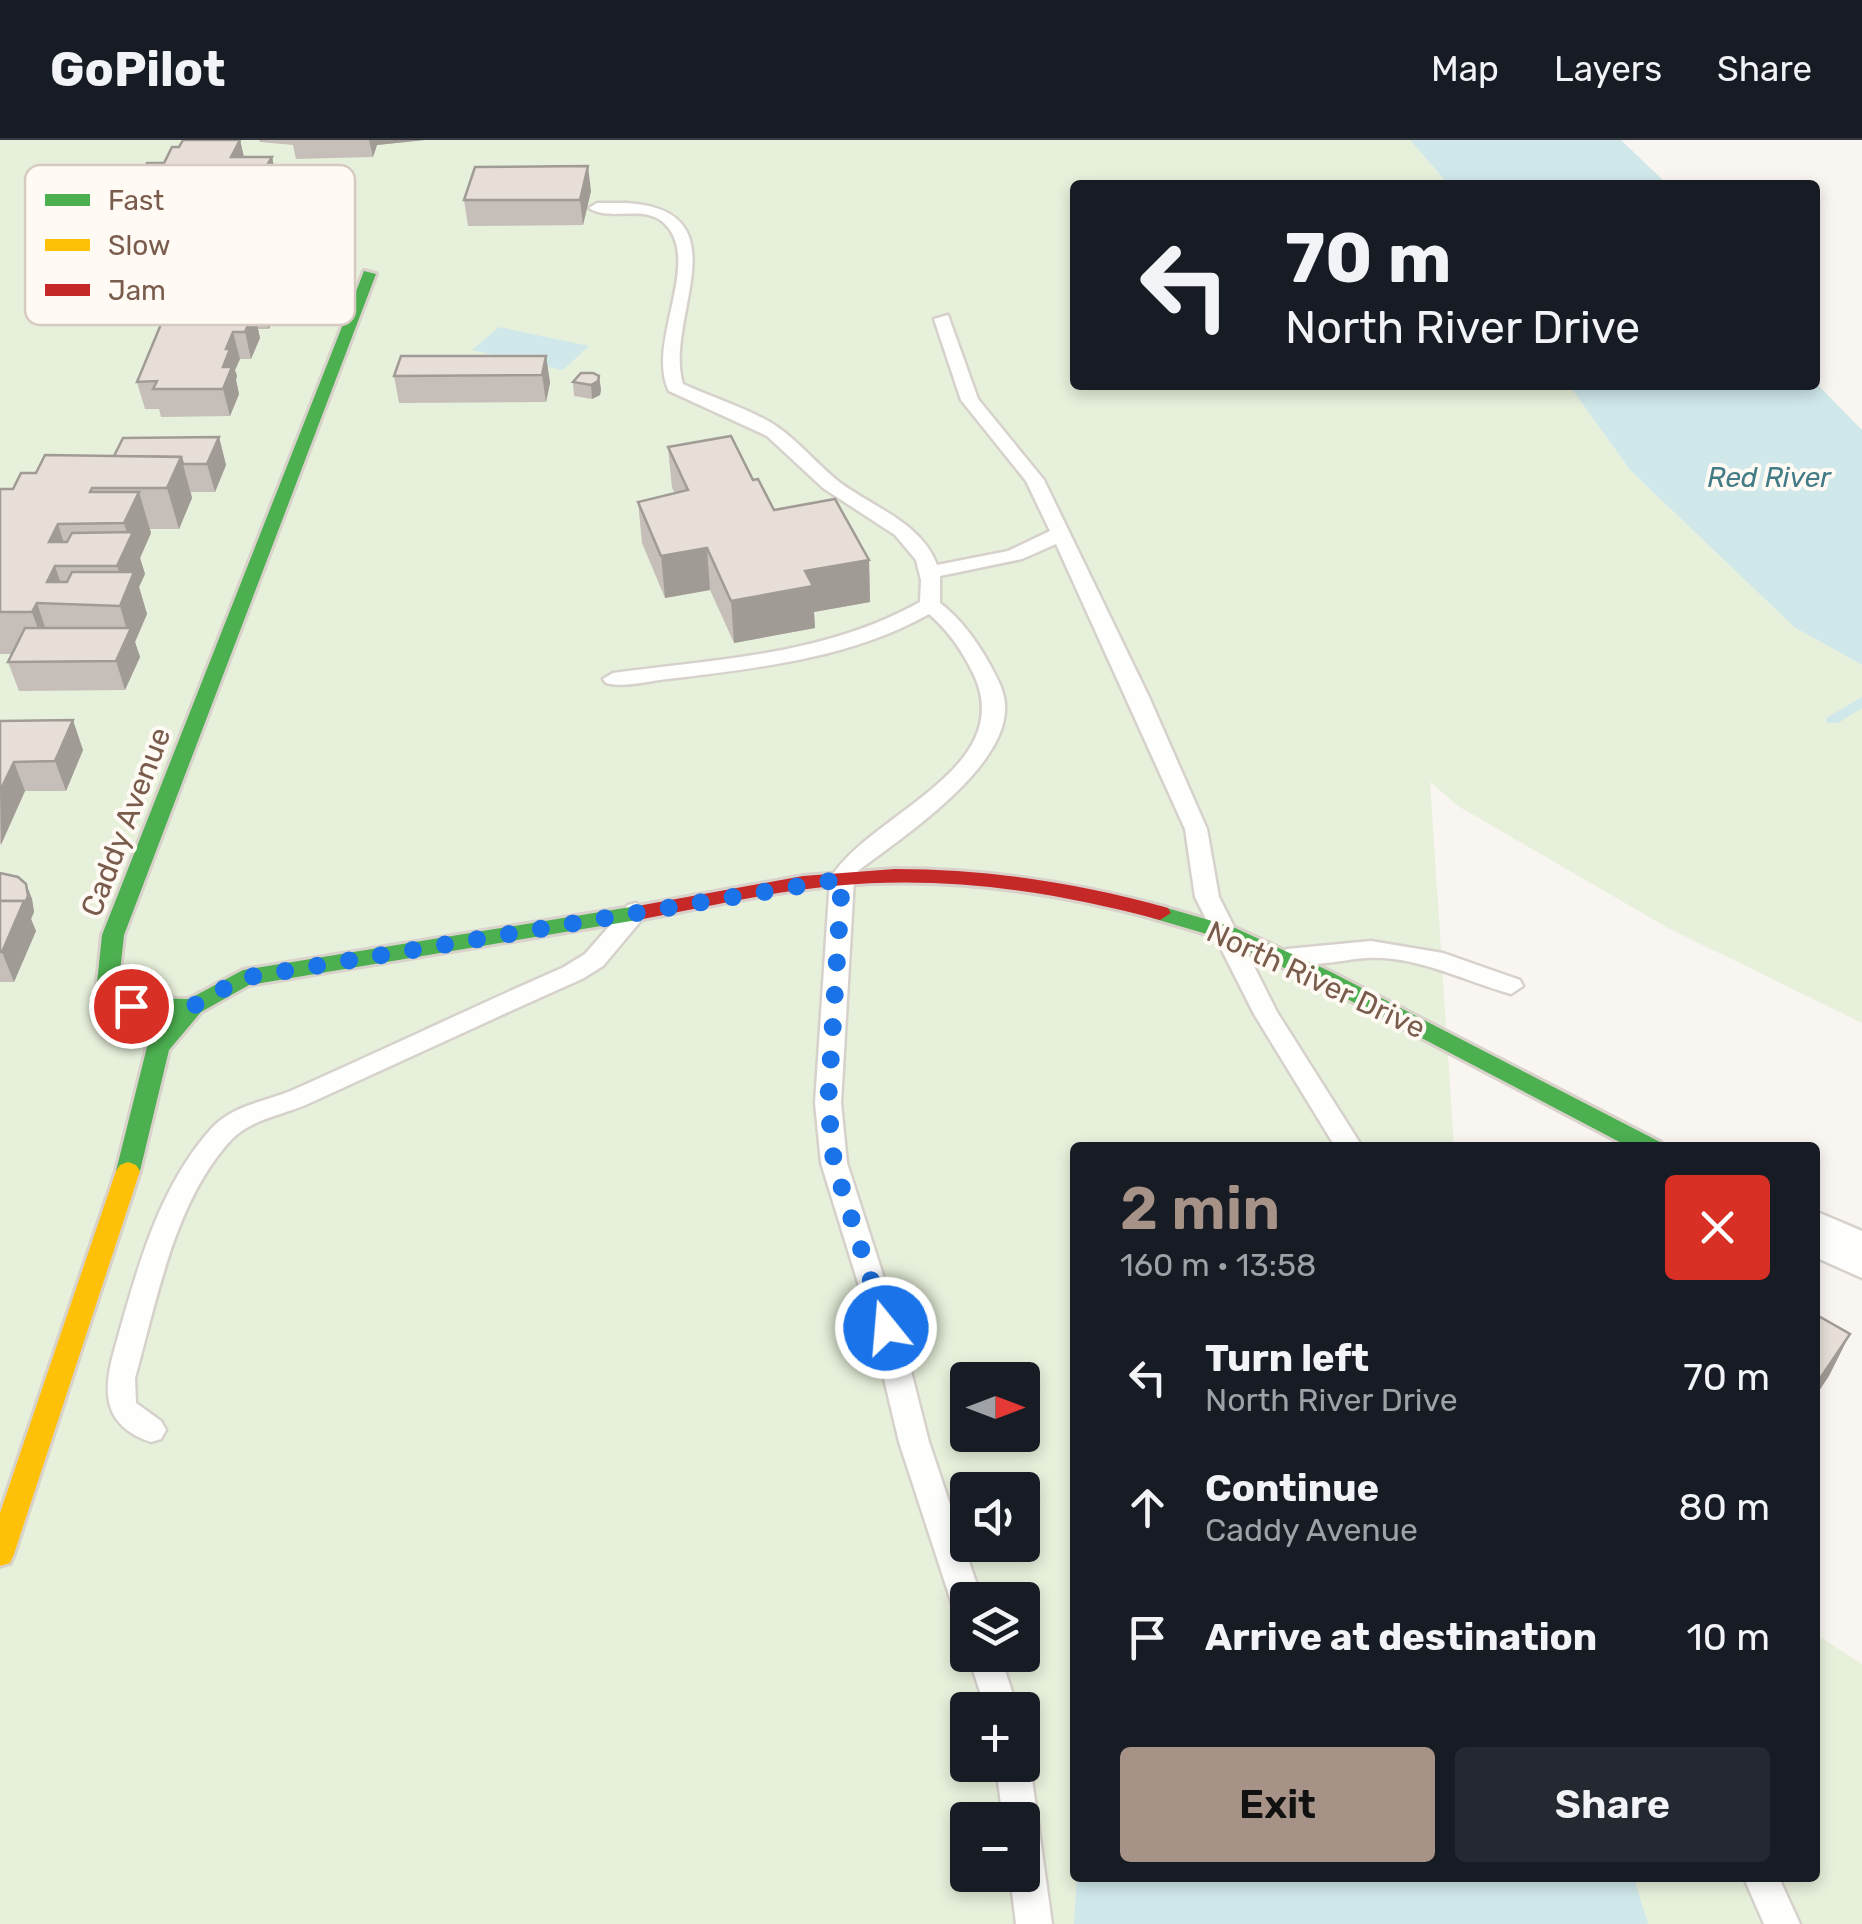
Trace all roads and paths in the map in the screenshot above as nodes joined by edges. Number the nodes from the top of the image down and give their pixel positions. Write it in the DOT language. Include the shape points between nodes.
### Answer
graph roads {
  1 [pos="597,208"];
  2 [pos="369,274"];
  3 [pos="355,310"];
  4 [pos="942,319"];
  5 [pos="349,325"];
  6 [pos="1061,532"];
  7 [pos="930,572"];
  8 [pos="930,605"];
  9 [pos="613,679"];
  10 [pos="842,879"];
  11 [pos="636,911"];
  12 [pos="1224,932"];
  13 [pos="1281,958"];
  14 [pos="1511,986"];
  15 [pos="193,1006"];
  16 [pos="1346,1142"];
  17 [pos="1640,1142"];
  18 [pos="1820,1235"];
  19 [pos="1862,1256"];
  20 [pos="152,1430"];
  21 [pos="0,1554"];
  22 [pos="961,1582"];
  23 [pos="1016,1782"];
  24 [pos="1763,1882"];
  25 [pos="1034,1924"];
  26 [pos="1782,1924"];
  1 -- 7 [label="lane" via="654,212 680,228 688,282 668,359 674,387 773,432 831,485 902,530"];
  2 -- 3 [label="street, Caddy Avenue"];
  4 -- 6 [label="lane" via="970,400 1034,480"];
  5 -- 15 [label="street, Caddy Avenue" via="113,935 108,982 131,1006"];
  6 -- 7 [label="lane" via="1014,557"];
  6 -- 12 [label="lane" via="1179,786 1196,830 1207,897"];
  7 -- 8 [label="lane"];
  8 -- 9 [label="lane" via="843,642"];
  8 -- 10 [label="lane" via="963,639 990,687 996,710 990,733 966,767 850,865"];
  10 -- 11 [label="street, North River Drive"];
  10 -- 12 [label="street, North River Drive" via="983,876 1096,894"];
  10 -- 22 [label="lane" via="828,1103 834,1163"];
  11 -- 15 [label="street, North River Drive" via="243,978"];
  11 -- 20 [label="lane" via="594,960 573,973 223,1131 194,1169 172,1220 120,1378 122,1411"];
  12 -- 13 [label="street, North River Drive"];
  12 -- 16 [label="lane"];
  13 -- 14 [label="lane" via="1371,948 1443,961"];
  13 -- 17 [label="street, North River Drive"];
  15 -- 21 [label="street" via="158,1046 131,1162"];
  18 -- 19 [label="street"];
  23 -- 25 [label="lane"];
  24 -- 26 [label="lane"];
}
